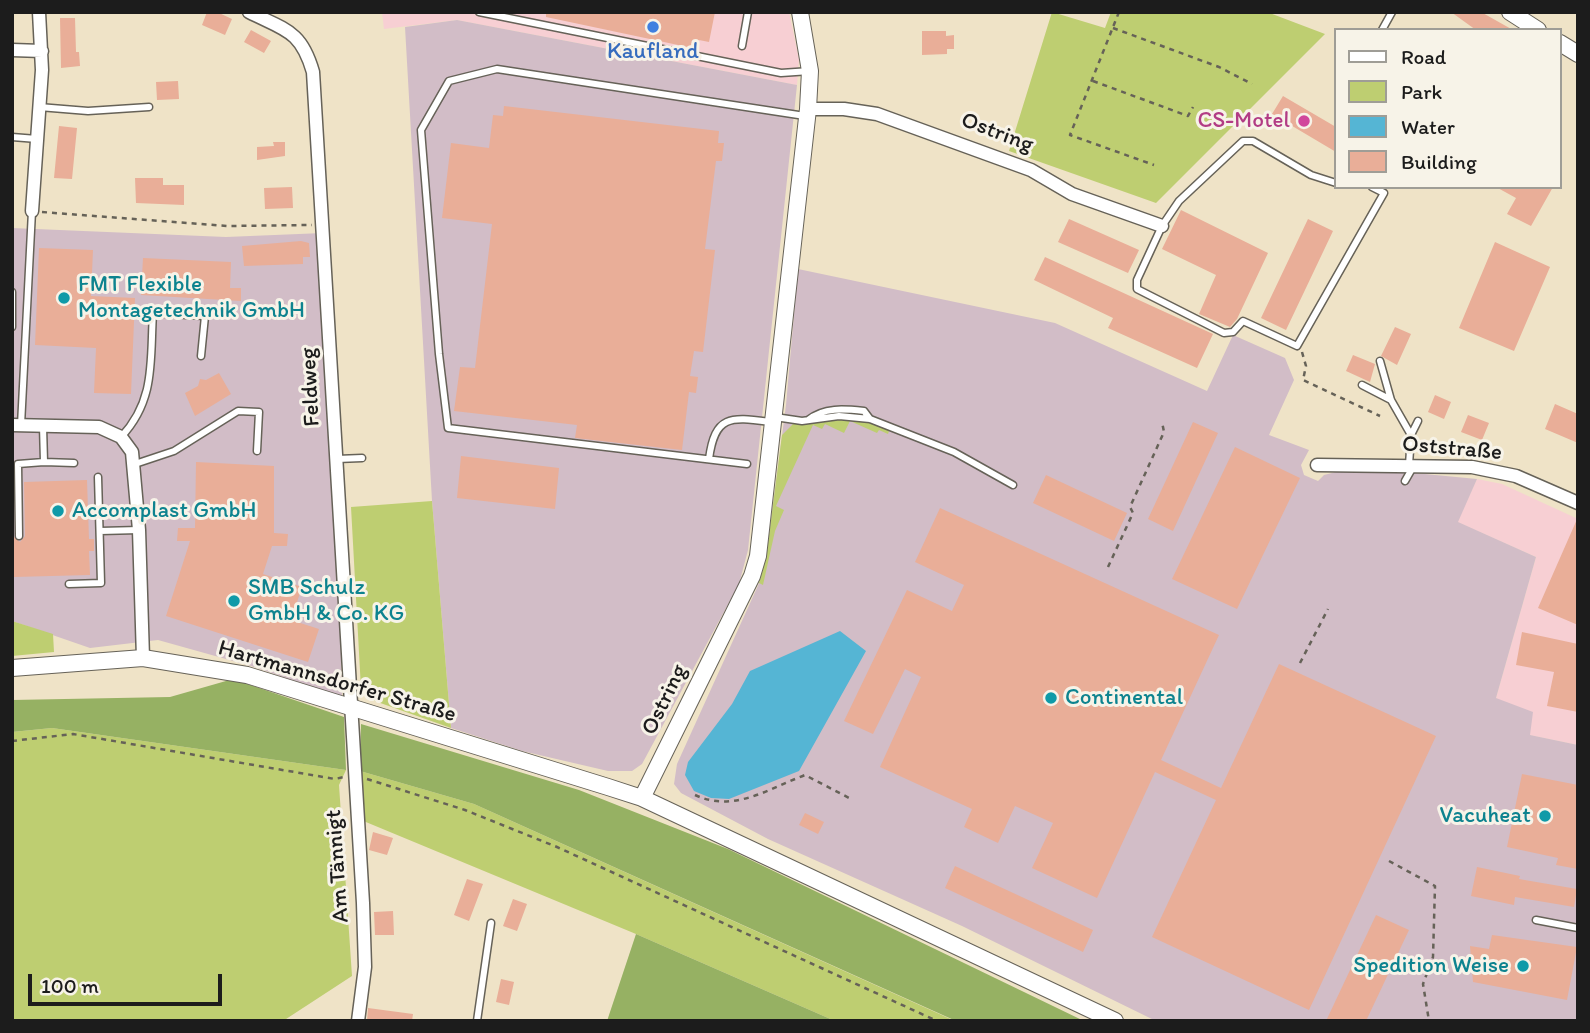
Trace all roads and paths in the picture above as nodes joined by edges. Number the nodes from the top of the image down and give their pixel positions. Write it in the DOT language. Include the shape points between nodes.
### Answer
graph roads {
  1 [pos="39,12"];
  2 [pos="249,12"];
  3 [pos="479,12"];
  4 [pos="748,12"];
  5 [pos="800,12"];
  6 [pos="1119,12"];
  7 [pos="1392,12"];
  8 [pos="1510,12"];
  9 [pos="1113,28"];
  10 [pos="1383,28"];
  11 [pos="1535,28"];
  12 [pos="1562,44"];
  13 [pos="742,46"];
  14 [pos="12,50"];
  15 [pos="42,51"];
  16 [pos="1578,54"];
  17 [pos="810,71"];
  18 [pos="1093,81"];
  19 [pos="1252,84"];
  20 [pos="39,107"];
  21 [pos="149,107"];
  22 [pos="1193,107"];
  23 [pos="808,113"];
  24 [pos="12,137"];
  25 [pos="37,139"];
  26 [pos="1154,165"];
  27 [pos="1334,182"];
  28 [pos="1376,189"];
  29 [pos="38,212"];
  30 [pos="323,225"];
  31 [pos="1162,226"];
  32 [pos="12,292"];
  33 [pos="12,327"];
  34 [pos="1297,346"];
  35 [pos="201,356"];
  36 [pos="1380,361"];
  37 [pos="1362,385"];
  38 [pos="1391,400"];
  39 [pos="1380,416"];
  40 [pos="775,419"];
  41 [pos="1418,421"];
  42 [pos="1162,422"];
  43 [pos="17,425"];
  44 [pos="43,426"];
  45 [pos="1412,435"];
  46 [pos="121,437"];
  47 [pos="257,451"];
  48 [pos="362,457"];
  49 [pos="337,459"];
  50 [pos="709,459"];
  51 [pos="44,462"];
  52 [pos="74,463"];
  53 [pos="135,464"];
  54 [pos="747,464"];
  55 [pos="1317,465"];
  56 [pos="1416,468"];
  57 [pos="97,477"];
  58 [pos="1405,481"];
  59 [pos="1013,485"];
  60 [pos="1578,503"];
  61 [pos="139,530"];
  62 [pos="100,531"];
  63 [pos="19,536"];
  64 [pos="1108,567"];
  65 [pos="69,584"];
  66 [pos="1328,608"];
  67 [pos="143,658"];
  68 [pos="1300,663"];
  69 [pos="12,668"];
  70 [pos="351,708"];
  71 [pos="12,741"];
  72 [pos="355,775"];
  73 [pos="695,795"];
  74 [pos="642,798"];
  75 [pos="853,800"];
  76 [pos="1389,861"];
  77 [pos="1536,920"];
  78 [pos="491,923"];
  79 [pos="1578,928"];
  80 [pos="358,1021"];
  81 [pos="477,1021"];
  82 [pos="937,1021"];
  83 [pos="1115,1021"];
  84 [pos="1429,1021"];
  1 -- 15 [label="street"];
  2 -- 30 [label="street, Feldweg" via="305,46 313,72"];
  3 -- 17 [label="lane" via="781,73"];
  4 -- 13 [label="lane"];
  5 -- 17 [label="main road, Ostring"];
  6 -- 9 [label="path"];
  7 -- 10 [label="lane"];
  8 -- 11 [label="main road"];
  9 -- 18 [label="path"];
  9 -- 19 [label="path"];
  12 -- 16 [label="main road"];
  14 -- 15 [label="street"];
  15 -- 20 [label="street"];
  17 -- 23 [label="main road, Ostring"];
  18 -- 22 [label="path" via="1188,116"];
  18 -- 26 [label="path" via="1070,135"];
  20 -- 21 [label="lane"];
  20 -- 25 [label="street"];
  23 -- 31 [label="street, Ostring" via="844,109 877,114 1031,170 1072,194"];
  23 -- 40 [label="main road, Ostring"];
  23 -- 50 [label="lane" via="497,69 449,81 421,130 448,428"];
  24 -- 25 [label="lane"];
  25 -- 29 [label="street"];
  27 -- 31 [label="lane" via="1311,175 1253,141 1243,141 1179,201"];
  28 -- 34 [label="lane" via="1384,193"];
  29 -- 30 [label="path" via="227,226"];
  29 -- 43 [label="lane"];
  30 -- 49 [label="street, Feldweg"];
  31 -- 34 [label="lane" via="1137,289 1224,333 1233,332 1243,321"];
  32 -- 33 [label="lane"];
  34 -- 39 [label="path" via="1305,355 1303,380"];
  35 -- 46 [label="lane" via="205,316 153,313 148,396 137,421"];
  36 -- 38 [label="lane"];
  37 -- 38 [label="lane"];
  38 -- 45 [label="lane"];
  40 -- 50 [label="lane" via="729,420 718,427"];
  40 -- 59 [label="lane" via="807,421 816,413 864,411 870,418 954,452"];
  40 -- 74 [label="main road, Ostring" via="752,576"];
  41 -- 45 [label="lane"];
  42 -- 64 [label="path" via="1164,432"];
  43 -- 44 [label="street"];
  44 -- 46 [label="street" via="99,427"];
  44 -- 51 [label="lane"];
  45 -- 56 [label="lane"];
  46 -- 53 [label="street"];
  47 -- 53 [label="lane" via="259,412 238,411 174,451"];
  48 -- 49 [label="lane"];
  49 -- 70 [label="street, Feldweg"];
  50 -- 54 [label="lane"];
  51 -- 52 [label="lane"];
  51 -- 63 [label="lane" via="18,464"];
  53 -- 61 [label="street"];
  55 -- 56 [label="street, Oststraße"];
  56 -- 58 [label="lane"];
  56 -- 60 [label="street, Oststraße" via="1472,467 1516,476"];
  57 -- 62 [label="lane"];
  61 -- 62 [label="lane"];
  61 -- 67 [label="street"];
  62 -- 65 [label="lane" via="101,583"];
  66 -- 68 [label="path"];
  67 -- 69 [label="main road, Hartmannsdorfer Straße"];
  67 -- 70 [label="main road, Hartmannsdorfer Straße" via="247,676"];
  70 -- 72 [label="street, Am Tännigt"];
  70 -- 74 [label="main road, Hartmannsdorfer Straße"];
  71 -- 72 [label="path" via="73,734 335,779"];
  72 -- 80 [label="street, Am Tännigt" via="365,967"];
  72 -- 82 [label="path" via="465,810 557,847"];
  73 -- 75 [label="path" via="729,804 805,775"];
  74 -- 83 [label="main road"];
  76 -- 84 [label="path" via="1435,886 1433,957 1423,984"];
  77 -- 79 [label="lane"];
  78 -- 81 [label="lane"];
}
